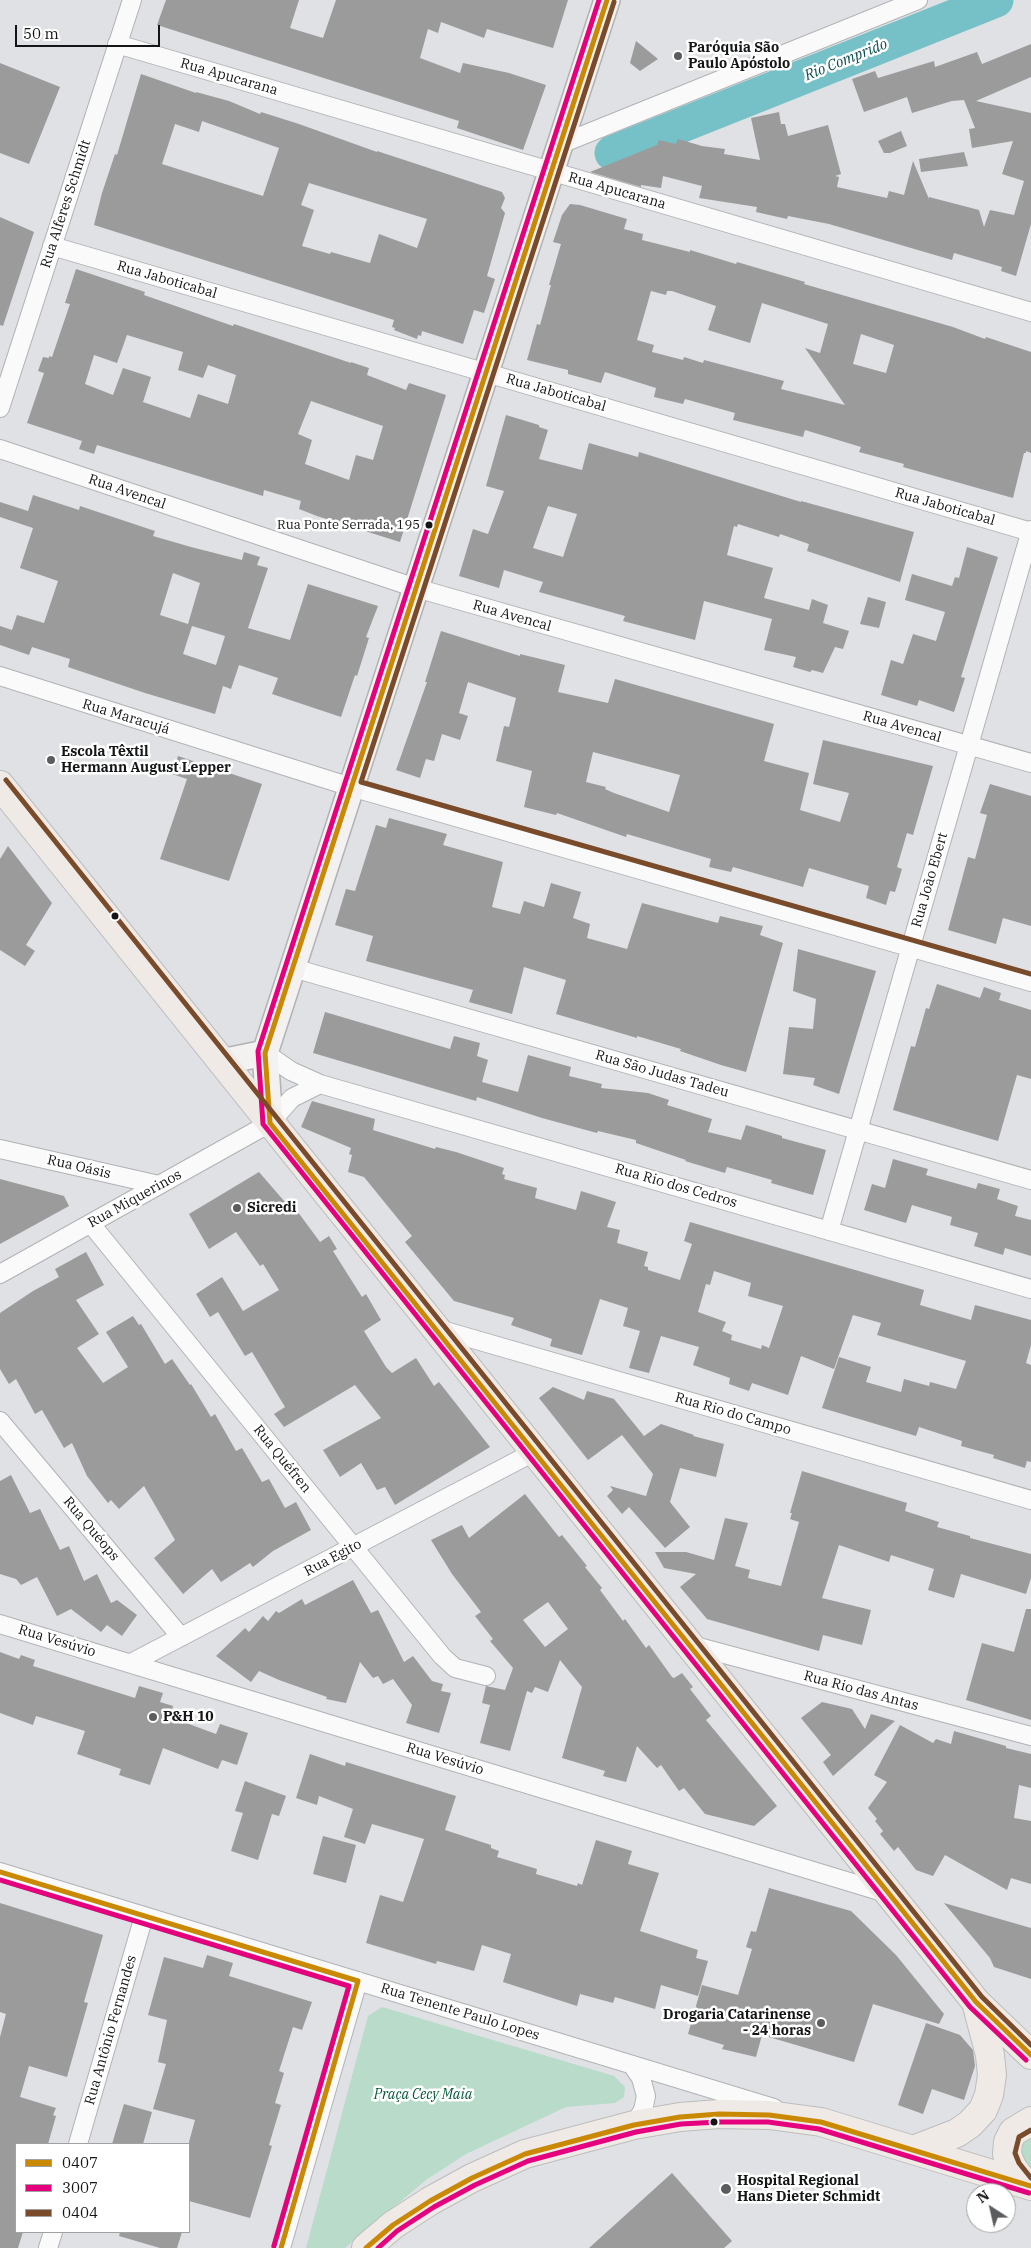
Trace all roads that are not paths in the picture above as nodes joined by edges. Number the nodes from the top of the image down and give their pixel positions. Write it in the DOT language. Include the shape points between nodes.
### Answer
graph roads {
  1 [pos="132,0"];
  2 [pos="607,0"];
  3 [pos="918,0"];
  4 [pos="118,44"];
  5 [pos="561,144"];
  6 [pos="552,171"];
  7 [pos="52,246"];
  8 [pos="1031,312"];
  9 [pos="486,373"];
  10 [pos="0,408"];
  11 [pos="0,449"];
  12 [pos="1031,532"];
  13 [pos="416,588"];
  14 [pos="0,676"];
  15 [pos="968,745"];
  16 [pos="1031,763"];
  17 [pos="0,785"];
  18 [pos="351,787"];
  19 [pos="910,948"];
  20 [pos="293,968"];
  21 [pos="1031,982"];
  22 [pos="265,1053"];
  23 [pos="221,1062"];
  24 [pos="320,1084"];
  25 [pos="270,1123"];
  26 [pos="858,1130"];
  27 [pos="0,1149"];
  28 [pos="1031,1180"];
  29 [pos="159,1185"];
  30 [pos="91,1224"];
  31 [pos="829,1230"];
  32 [pos="0,1274"];
  33 [pos="1031,1289"];
  34 [pos="435,1328"];
  35 [pos="0,1420"];
  36 [pos="534,1452"];
  37 [pos="1031,1500"];
  38 [pos="354,1547"];
  39 [pos="0,1624"];
  40 [pos="181,1637"];
  41 [pos="691,1645"];
  42 [pos="132,1663"];
  43 [pos="486,1676"];
  44 [pos="1031,1736"];
  45 [pos="0,1872"];
  46 [pos="889,1894"];
  47 [pos="144,1916"];
  48 [pos="358,1981"];
  49 [pos="976,2002"];
  50 [pos="1031,2055"];
  51 [pos="632,2065"];
  52 [pos="1031,2121"];
  53 [pos="821,2122"];
  54 [pos="634,2125"];
  55 [pos="78,2143"];
  56 [pos="913,2150"];
  57 [pos="1027,2184"];
  58 [pos="53,2233"];
  59 [pos="48,2248"];
  60 [pos="281,2248"];
  61 [pos="366,2248"];
  1 -- 4 [label="street, Rua Alferes Schmidt"];
  2 -- 5 [label="street"];
  3 -- 5 [label="street"];
  4 -- 6 [label="street, Rua Apucarana"];
  4 -- 7 [label="street, Rua Alferes Schmidt"];
  5 -- 6 [label="street"];
  6 -- 8 [label="street, Rua Apucarana"];
  6 -- 9 [label="street"];
  7 -- 9 [label="street, Rua Jaboticabal"];
  7 -- 10 [label="street, Rua Alferes Schmidt"];
  9 -- 12 [label="street, Rua Jaboticabal"];
  9 -- 13 [label="street"];
  11 -- 13 [label="street, Rua Avencal"];
  12 -- 15 [label="street, Rua João Ebert"];
  13 -- 15 [label="street, Rua Avencal"];
  13 -- 18 [label="street"];
  14 -- 18 [label="street, Rua Maracujá"];
  15 -- 16 [label="street, Rua Avencal"];
  15 -- 19 [label="street, Rua João Ebert"];
  17 -- 23 [label="main road"];
  18 -- 19 [label="street, Rua Maracujá"];
  18 -- 20 [label="street"];
  19 -- 21 [label="street, Rua Maracujá"];
  19 -- 26 [label="street, Rua João Ebert"];
  20 -- 22 [label="street"];
  20 -- 26 [label="street, Rua São Judas Tadeu"];
  22 -- 23 [label="street"];
  22 -- 24 [label="street, Rua Rio dos Cedros" via="291,1071"];
  22 -- 25 [label="street"];
  23 -- 25 [label="main road"];
  24 -- 25 [label="street" via="292,1098"];
  24 -- 31 [label="street, Rua Rio dos Cedros"];
  25 -- 29 [label="street, Rua Miquerinos"];
  25 -- 34 [label="main road"];
  26 -- 28 [label="street, Rua São Judas Tadeu"];
  26 -- 31 [label="street, Rua João Ebert"];
  27 -- 29 [label="street, Rua Oásis"];
  29 -- 30 [label="street, Rua Miquerinos"];
  30 -- 32 [label="street, Rua Miquerinos"];
  30 -- 38 [label="street, Rua Quéfren"];
  31 -- 33 [label="street, Rua Rio dos Cedros"];
  34 -- 36 [label="main road"];
  34 -- 37 [label="street, Rua Rio do Campo"];
  35 -- 40 [label="street, Rua Quéops"];
  36 -- 38 [label="street, Rua Egito"];
  36 -- 41 [label="main road"];
  38 -- 40 [label="street, Rua Egito"];
  38 -- 43 [label="street, Rua Quéfren" via="442,1656 455,1668"];
  39 -- 42 [label="street, Rua Vesúvio"];
  40 -- 42 [label="street, Rua Egito"];
  41 -- 44 [label="street, Rua Rio das Antas"];
  41 -- 46 [label="main road"];
  42 -- 46 [label="street, Rua Vesúvio"];
  45 -- 47 [label="street, Rua Tenente Paulo Lopes"];
  46 -- 49 [label="main road"];
  47 -- 48 [label="street, Rua Tenente Paulo Lopes"];
  47 -- 55 [label="street, Rua Antônio Fernandes"];
  48 -- 51 [label="street, Rua Tenente Paulo Lopes"];
  48 -- 60 [label="street"];
  49 -- 50 [label="main road"];
  49 -- 56 [label="main road" via="992,2075 983,2110 957,2133"];
  51 -- 53 [label="street, Rua Tenente Paulo Lopes"];
  51 -- 54 [label="street" via="641,2078 646,2096 643,2110"];
  52 -- 57 [label="main road" via="1013,2132 1007,2154 1012,2167"];
  53 -- 54 [label="main road" via="769,2115 719,2114"];
  53 -- 56 [label="main road, Rua Tenente Paulo Lopes"];
  54 -- 61 [label="main road" via="525,2154 472,2178 423,2206"];
  56 -- 57 [label="main road, Rua Tenente Paulo Lopes"];
  58 -- 59 [label="street"];
}
